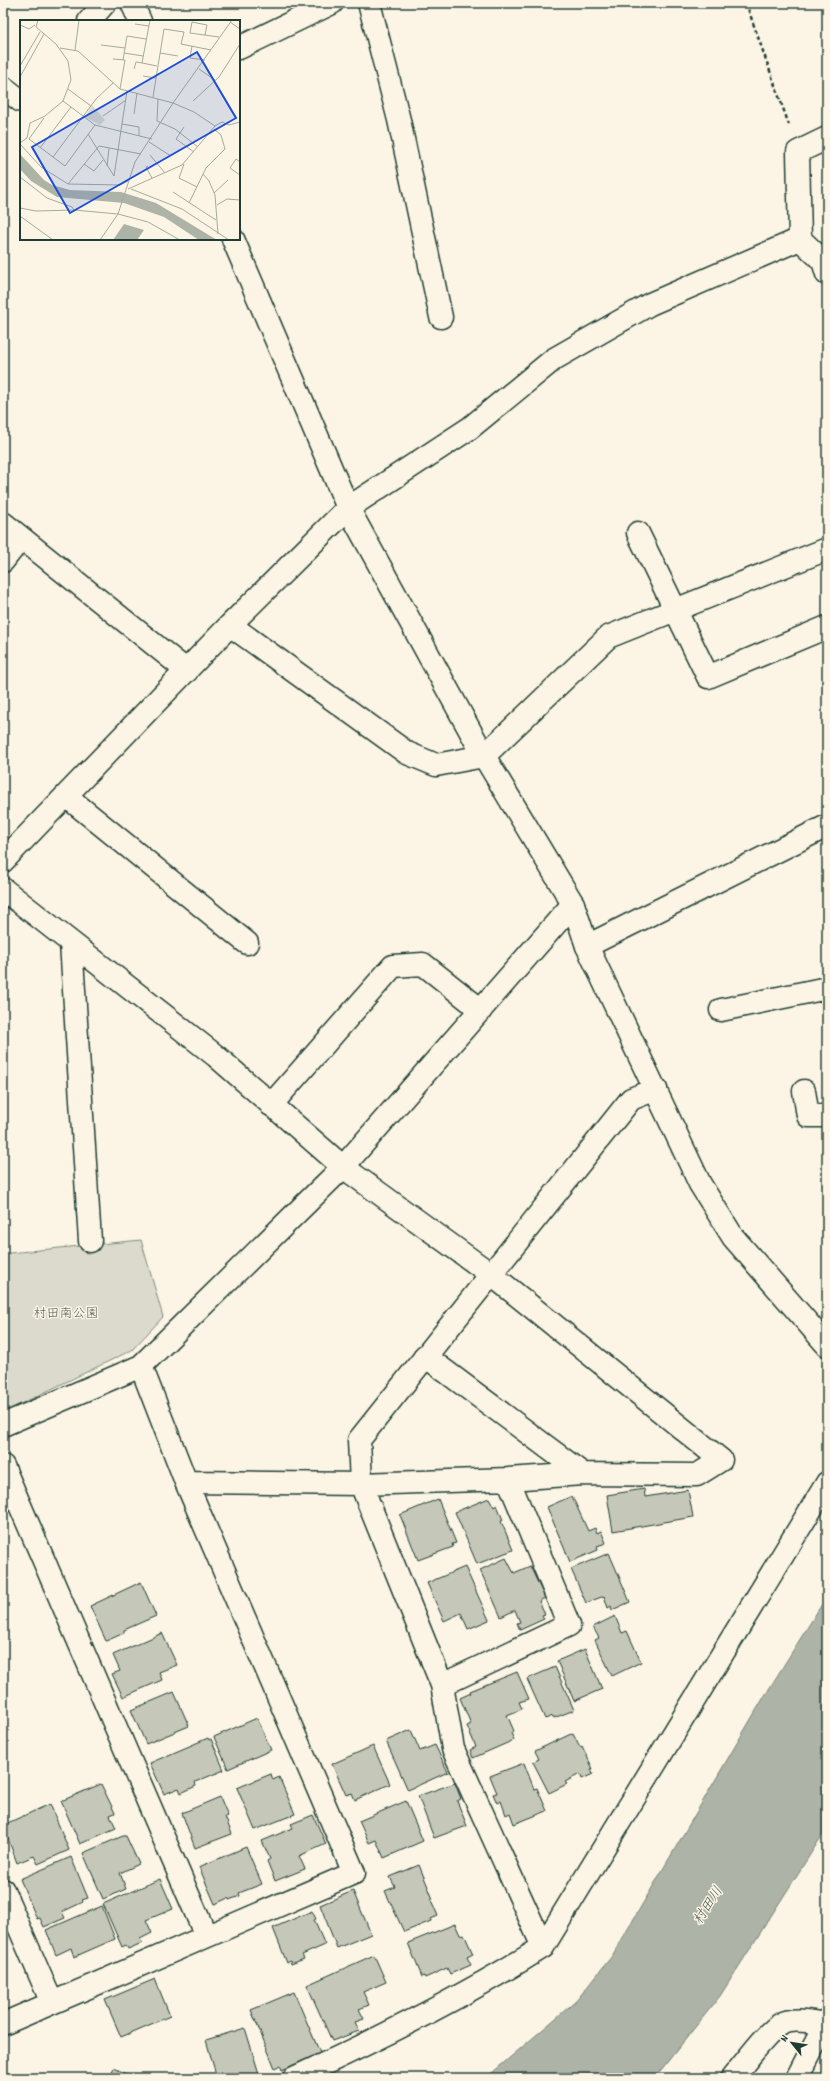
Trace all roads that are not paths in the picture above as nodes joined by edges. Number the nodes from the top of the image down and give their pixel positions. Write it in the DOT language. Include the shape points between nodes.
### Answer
graph roads {
  1 [pos="104,3"];
  2 [pos="132,3"];
  3 [pos="332,3"];
  4 [pos="368,3"];
  5 [pos="91,20"];
  6 [pos="140,20"];
  7 [pos="240,48"];
  8 [pos="3,87"];
  9 [pos="20,101"];
  10 [pos="827,138"];
  11 [pos="800,239"];
  12 [pos="234,240"];
  13 [pos="826,265"];
  14 [pos="441,317"];
  15 [pos="348,508"];
  16 [pos="3,523"];
  17 [pos="638,533"];
  18 [pos="21,538"];
  19 [pos="827,549"];
  20 [pos="3,561"];
  21 [pos="677,610"];
  22 [pos="230,625"];
  23 [pos="827,627"];
  24 [pos="187,671"];
  25 [pos="484,756"];
  26 [pos="66,796"];
  27 [pos="827,826"];
  28 [pos="3,861"];
  29 [pos="3,889"];
  30 [pos="573,904"];
  31 [pos="71,943"];
  32 [pos="247,943"];
  33 [pos="587,946"];
  34 [pos="827,988"];
  35 [pos="481,1010"];
  36 [pos="721,1010"];
  37 [pos="656,1089"];
  38 [pos="804,1091"];
  39 [pos="271,1105"];
  40 [pos="827,1116"];
  41 [pos="343,1167"];
  42 [pos="90,1241"];
  43 [pos="492,1276"];
  44 [pos="827,1345"];
  45 [pos="425,1356"];
  46 [pos="141,1366"];
  47 [pos="3,1425"];
  48 [pos="3,1466"];
  49 [pos="583,1474"];
  50 [pos="508,1479"];
  51 [pos="186,1482"];
  52 [pos="827,1483"];
  53 [pos="361,1484"];
  54 [pos="442,1685"];
  55 [pos="3,1890"];
  56 [pos="206,1936"];
  57 [pos="543,1947"];
  58 [pos="52,2003"];
  59 [pos="826,2022"];
  60 [pos="3,2024"];
  61 [pos="294,2078"];
  62 [pos="732,2078"];
  63 [pos="797,2078"];
  1 -- 5 [label="street"];
  2 -- 6 [label="street"];
  3 -- 7 [label="street"];
  4 -- 14 [label="street" via="399,120"];
  8 -- 9 [label="street"];
  10 -- 11 [label="street" via="798,152"];
  11 -- 13 [label="street"];
  11 -- 15 [label="street" via="650,304 554,359 470,428"];
  12 -- 15 [label="street"];
  15 -- 22 [label="street"];
  15 -- 25 [label="street"];
  16 -- 18 [label="street"];
  17 -- 21 [label="street"];
  18 -- 20 [label="street"];
  18 -- 24 [label="street"];
  19 -- 21 [label="street"];
  21 -- 23 [label="street" via="708,677"];
  21 -- 25 [label="street" via="608,637"];
  22 -- 24 [label="street"];
  22 -- 25 [label="street" via="407,753 436,765"];
  24 -- 26 [label="street"];
  25 -- 30 [label="street"];
  26 -- 28 [label="street"];
  26 -- 32 [label="street"];
  27 -- 33 [label="street"];
  29 -- 31 [label="street"];
  30 -- 33 [label="street"];
  30 -- 35 [label="street"];
  31 -- 39 [label="street" via="216,1056"];
  31 -- 42 [label="street"];
  33 -- 37 [label="street"];
  34 -- 36 [label="street"];
  35 -- 39 [label="street" via="423,964 393,966"];
  35 -- 41 [label="street"];
  37 -- 43 [label="street" via="631,1099"];
  37 -- 44 [label="street" via="700,1184 733,1237"];
  38 -- 40 [label="street" via="808,1116"];
  39 -- 41 [label="street"];
  41 -- 43 [label="street"];
  41 -- 46 [label="street"];
  43 -- 45 [label="street"];
  43 -- 49 [label="street" via="721,1460 697,1475"];
  45 -- 49 [label="street"];
  45 -- 53 [label="street" via="358,1440"];
  46 -- 47 [label="street"];
  46 -- 51 [label="street"];
  48 -- 56 [label="street"];
  49 -- 50 [label="street"];
  50 -- 53 [label="street"];
  50 -- 54 [label="street" via="569,1625"];
  51 -- 53 [label="street"];
  51 -- 56 [label="street" via="354,1873"];
  52 -- 57 [label="street"];
  53 -- 54 [label="street"];
  54 -- 57 [label="street" via="453,1749"];
  55 -- 58 [label="street"];
  56 -- 58 [label="street"];
  57 -- 61 [label="street" via="490,1980"];
  58 -- 60 [label="street"];
  59 -- 62 [label="street" via="798,2020 782,2024"];
  59 -- 63 [label="street"];
}
